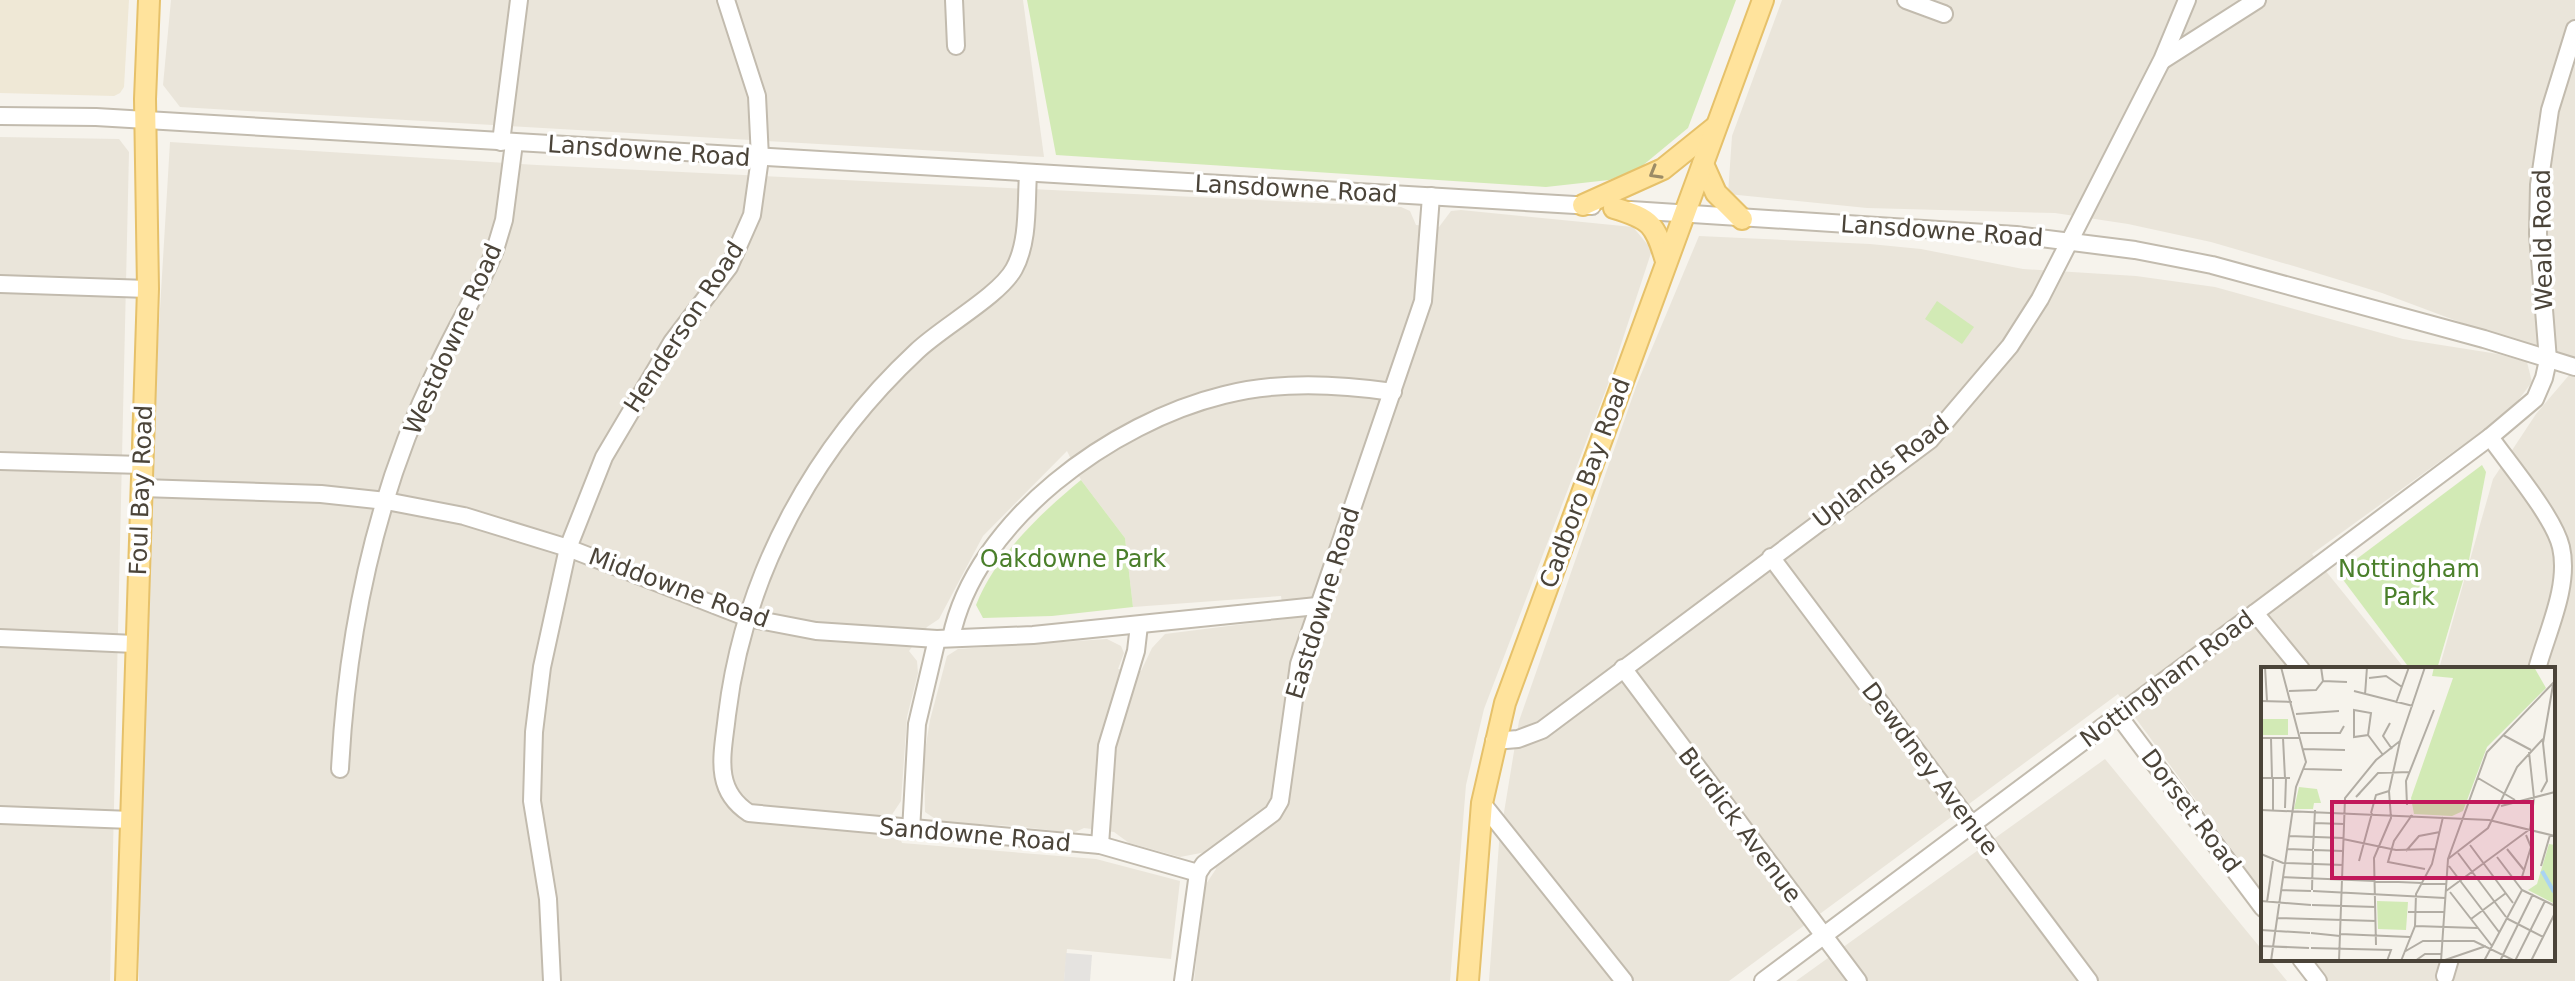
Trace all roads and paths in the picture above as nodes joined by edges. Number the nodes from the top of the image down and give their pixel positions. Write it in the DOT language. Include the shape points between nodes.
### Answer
graph roads {
  1 [pos="149,0"];
  2 [pos="519,0"];
  3 [pos="726,0"];
  4 [pos="954,0"];
  5 [pos="1763,0"];
  6 [pos="1906,0"];
  7 [pos="2187,0"];
  8 [pos="2257,0"];
  9 [pos="1944,14"];
  10 [pos="2575,29"];
  11 [pos="956,46"];
  12 [pos="2162,60"];
  13 [pos="0,116"];
  14 [pos="146,122"];
  15 [pos="1717,126"];
  16 [pos="508,142"];
  17 [pos="760,158"];
  18 [pos="1703,164"];
  19 [pos="1028,174"];
  20 [pos="1431,196"];
  21 [pos="1583,205"];
  22 [pos="1614,208"];
  23 [pos="1684,216"];
  24 [pos="1742,219"];
  25 [pos="2069,242"];
  26 [pos="1666,261"];
  27 [pos="0,284"];
  28 [pos="148,289"];
  29 [pos="2548,360"];
  30 [pos="2575,367"];
  31 [pos="1393,392"];
  32 [pos="2490,437"];
  33 [pos="0,461"];
  34 [pos="142,465"];
  35 [pos="142,488"];
  36 [pos="386,501"];
  37 [pos="568,548"];
  38 [pos="1771,557"];
  39 [pos="1317,606"];
  40 [pos="2255,613"];
  41 [pos="748,618"];
  42 [pos="1139,625"];
  43 [pos="0,638"];
  44 [pos="944,638"];
  45 [pos="135,644"];
  46 [pos="2299,667"];
  47 [pos="2538,667"];
  48 [pos="1623,668"];
  49 [pos="2118,715"];
  50 [pos="1494,741"];
  51 [pos="340,769"];
  52 [pos="1482,803"];
  53 [pos="0,815"];
  54 [pos="131,820"];
  55 [pos="1971,824"];
  56 [pos="911,831"];
  57 [pos="1100,845"];
  58 [pos="1198,873"];
  59 [pos="2261,905"];
  60 [pos="1823,935"];
  61 [pos="2303,961"];
  62 [pos="2449,961"];
  63 [pos="2445,976"];
  64 [pos="126,981"];
  65 [pos="552,981"];
  66 [pos="1183,981"];
  67 [pos="1468,981"];
  68 [pos="1624,981"];
  69 [pos="1763,981"];
  70 [pos="1858,981"];
  71 [pos="2089,981"];
  72 [pos="2318,981"];
  1 -- 14 [label="main road, Foul Bay Road"];
  2 -- 16 [label="street, Westdowne Road"];
  3 -- 17 [label="street, Henderson Road" via="757,96"];
  4 -- 11 [label="street"];
  5 -- 15 [label="main road, Cadboro Bay Road"];
  6 -- 9 [label="street"];
  7 -- 12 [label="street, Uplands Road"];
  8 -- 12 [label="street"];
  10 -- 29 [label="street, Weald Road" via="2550,110 2539,185"];
  12 -- 25 [label="street, Uplands Road"];
  13 -- 14 [label="street, Lansdowne Road"];
  14 -- 16 [label="street, Lansdowne Road"];
  14 -- 28 [label="main road, Foul Bay Road"];
  15 -- 18 [label="main road, Cadboro Bay Road"];
  15 -- 21 [label="main road, one-way" via="1663,169"];
  16 -- 17 [label="street, Lansdowne Road"];
  16 -- 36 [label="street, Westdowne Road" via="504,220 495,250 430,383"];
  17 -- 19 [label="street, Lansdowne Road"];
  17 -- 37 [label="street, Henderson Road" via="752,215 738,250 624,419"];
  18 -- 23 [label="main road, Cadboro Bay Road"];
  18 -- 24 [label="main road" via="1716,193"];
  19 -- 20 [label="street, Lansdowne Road"];
  19 -- 41 [label="street" via="1023,240 1014,270 886,380 828,451 788,515"];
  20 -- 21 [label="street, Lansdowne Road"];
  20 -- 31 [label="street, Eastdowne Road" via="1423,301"];
  21 -- 22 [label="street, Lansdowne Road"];
  22 -- 23 [label="street, Lansdowne Road"];
  22 -- 26 [label="main road" via="1651,223"];
  23 -- 24 [label="street, Lansdowne Road"];
  23 -- 26 [label="main road, Cadboro Bay Road"];
  24 -- 25 [label="street, Lansdowne Road"];
  25 -- 29 [label="street, Lansdowne Road" via="2212,265"];
  25 -- 38 [label="street, Uplands Road" via="2010,346 1930,440"];
  26 -- 50 [label="main road, Cadboro Bay Road"];
  27 -- 28 [label="street"];
  28 -- 34 [label="main road, Foul Bay Road"];
  29 -- 30 [label="street, Lansdowne Road"];
  29 -- 32 [label="street, Nottingham Road" via="2535,399"];
  31 -- 39 [label="street, Eastdowne Road"];
  31 -- 44 [label="street" via="1317,385 1264,388 1182,407 1125,435 1088,456 1016,520 964,595"];
  32 -- 40 [label="street, Nottingham Road"];
  32 -- 47 [label="street" via="2554,529 2562,549 2562,581"];
  33 -- 34 [label="street"];
  34 -- 35 [label="main road, Foul Bay Road"];
  35 -- 36 [label="street, Middowne Road"];
  35 -- 45 [label="main road, Foul Bay Road"];
  36 -- 37 [label="street, Middowne Road" via="464,516"];
  36 -- 51 [label="street, Westdowne Road" via="352,641"];
  37 -- 41 [label="street, Middowne Road"];
  37 -- 65 [label="street, Henderson Road" via="542,667 532,761"];
  38 -- 48 [label="street, Uplands Road"];
  38 -- 55 [label="street, Dewdney Avenue"];
  39 -- 42 [label="street, Middowne Road"];
  39 -- 58 [label="street, Eastdowne Road" via="1294,690 1280,801 1273,813"];
  40 -- 46 [label="street"];
  40 -- 49 [label="street, Nottingham Road"];
  41 -- 44 [label="street, Middowne Road" via="816,631"];
  41 -- 56 [label="street, Sandowne Road" via="735,662 722,765 727,794 749,813"];
  42 -- 44 [label="street, Middowne Road"];
  42 -- 57 [label="street" via="1107,746"];
  43 -- 45 [label="street"];
  44 -- 56 [label="street" via="917,724"];
  45 -- 54 [label="main road, Foul Bay Road"];
  48 -- 50 [label="street, Uplands Road" via="1542,730"];
  48 -- 60 [label="street, Burdick Avenue"];
  49 -- 55 [label="street, Nottingham Road"];
  49 -- 59 [label="street, Dorset Road"];
  50 -- 52 [label="main road, Cadboro Bay Road"];
  52 -- 67 [label="main road, Cadboro Bay Road"];
  52 -- 68 [label="street"];
  53 -- 54 [label="street"];
  54 -- 64 [label="main road, Foul Bay Road"];
  55 -- 60 [label="street, Nottingham Road"];
  55 -- 71 [label="street, Dewdney Avenue"];
  56 -- 57 [label="street, Sandowne Road"];
  57 -- 58 [label="street, Sandowne Road"];
  58 -- 66 [label="street"];
  60 -- 69 [label="street, Nottingham Road"];
  60 -- 70 [label="street, Burdick Avenue"];
  61 -- 72 [label="street"];
  62 -- 63 [label="street"];
}
